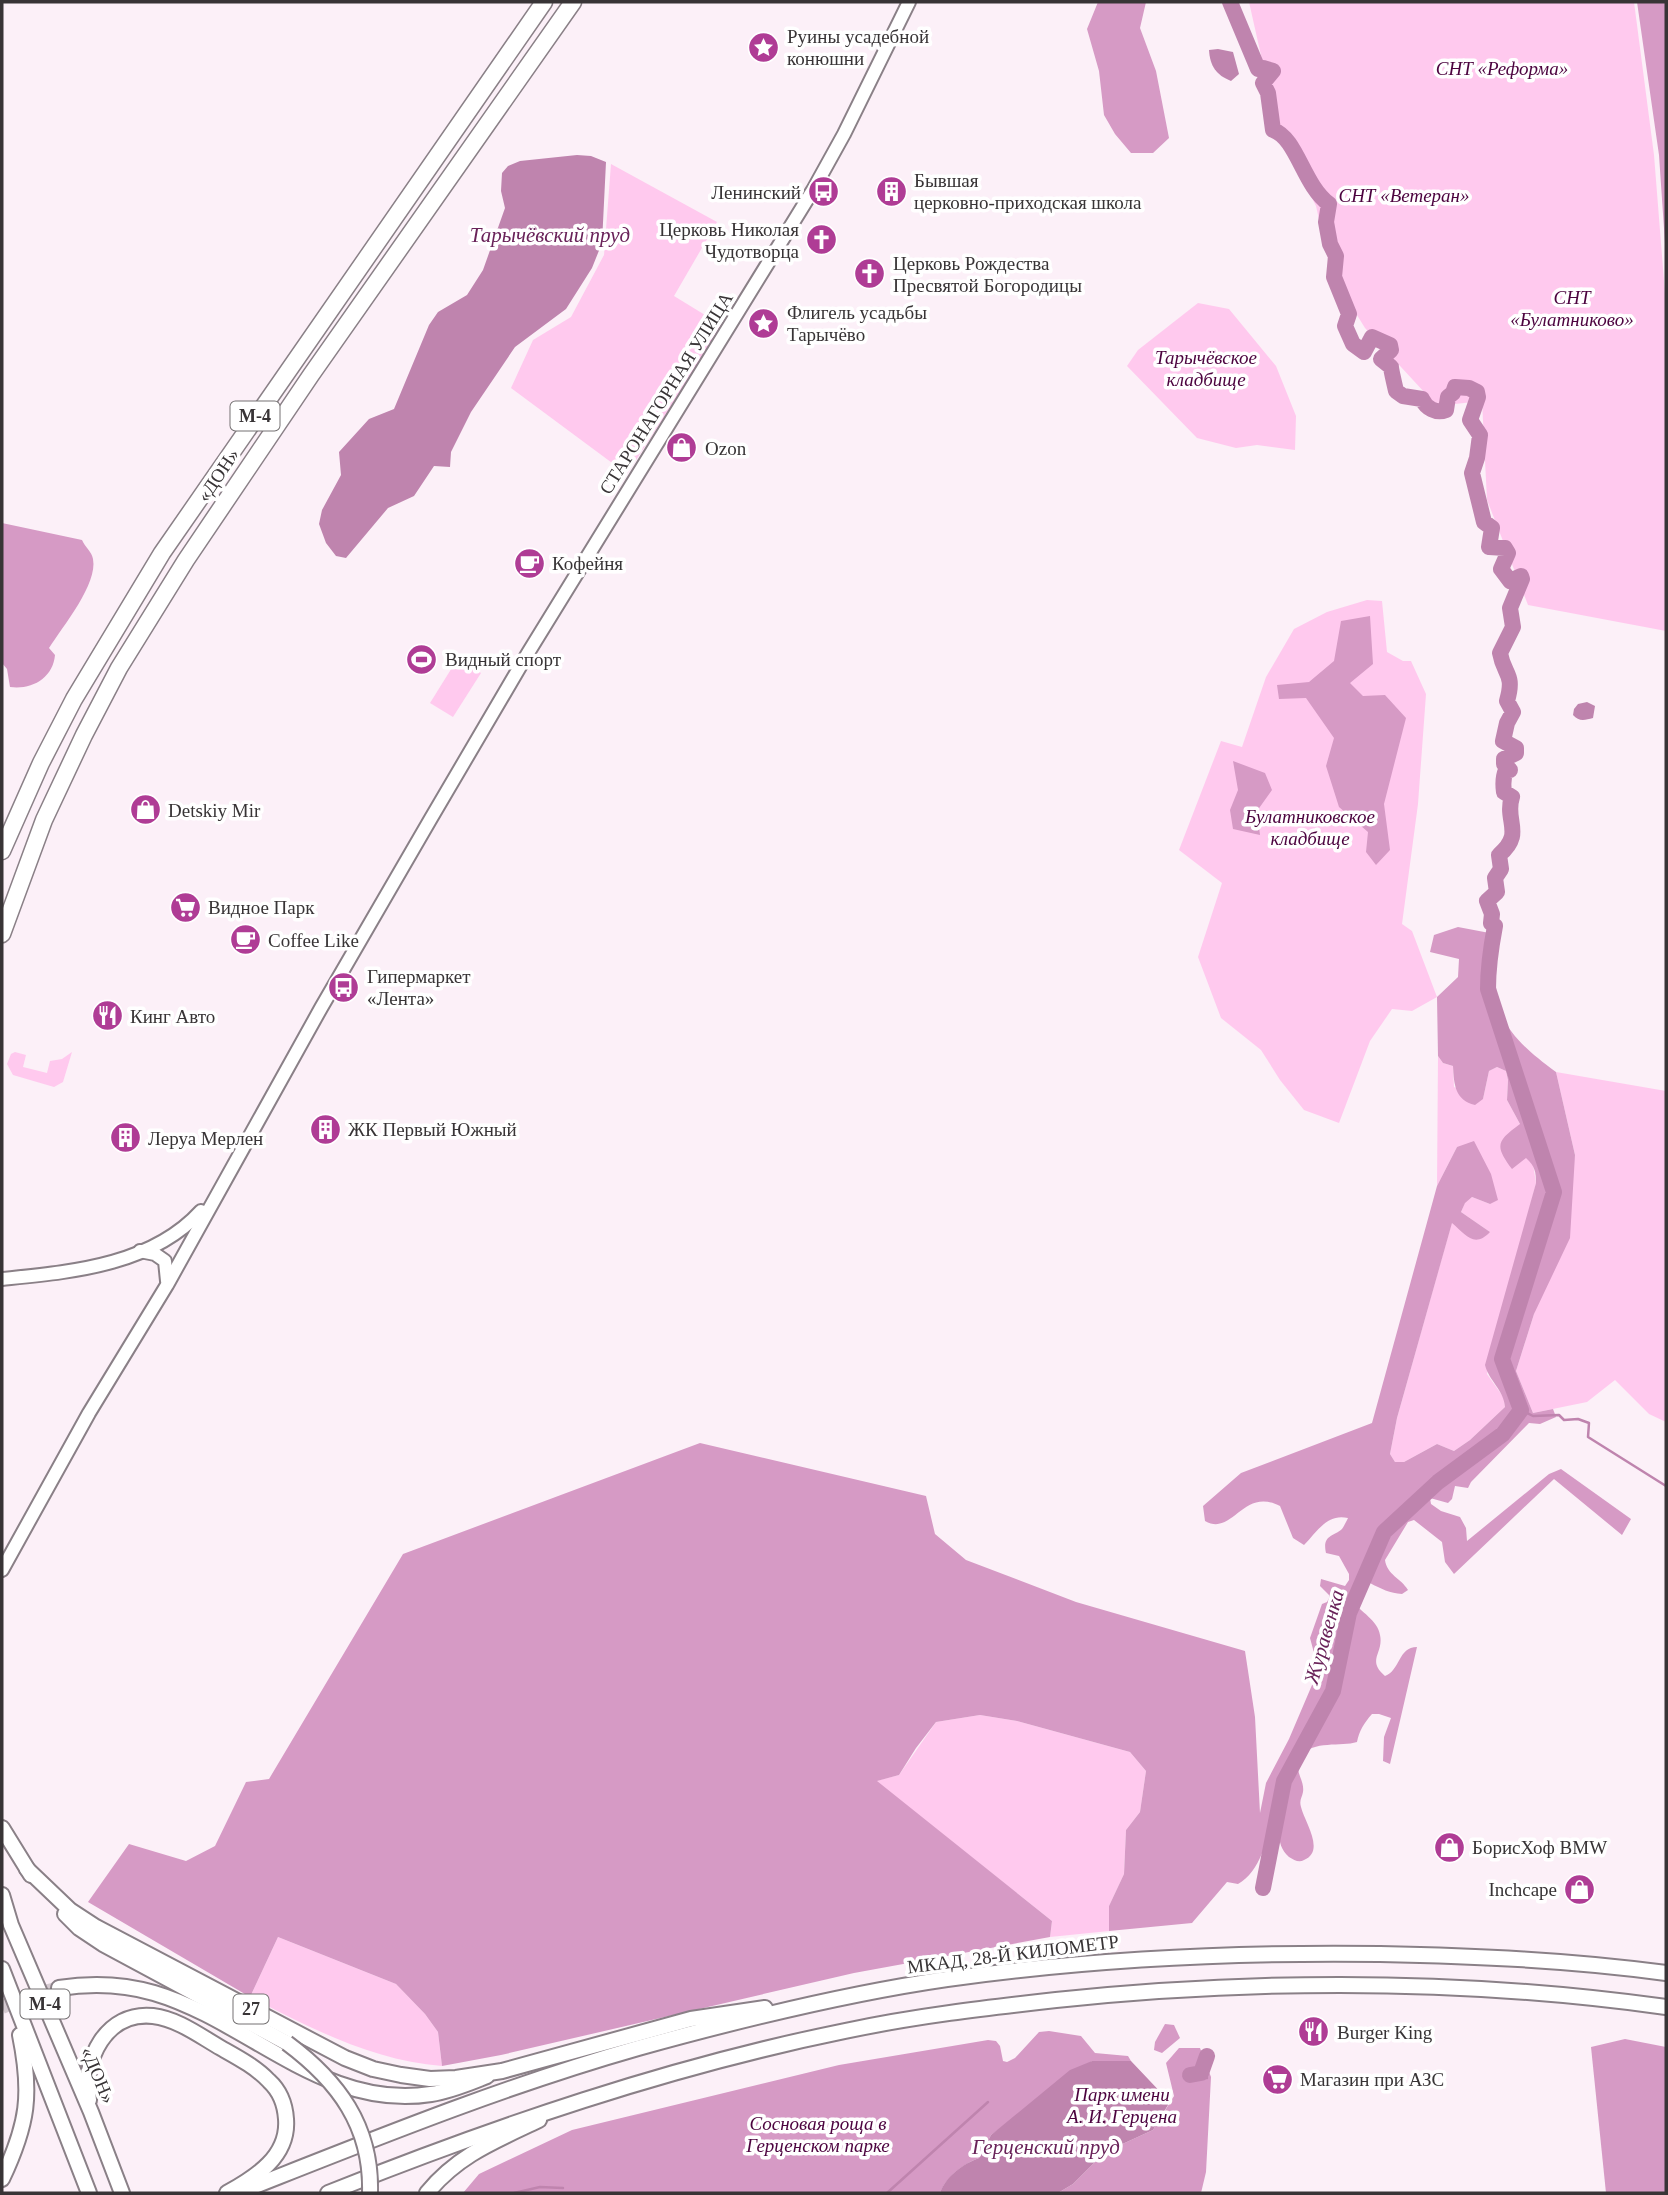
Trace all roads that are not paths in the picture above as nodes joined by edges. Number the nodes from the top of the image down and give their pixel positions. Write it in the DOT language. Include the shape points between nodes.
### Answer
graph roads {
  1 [pos="544,2"];
  2 [pos="573,2"];
  3 [pos="909,2"];
  4 [pos="2,851"];
  5 [pos="2,934"];
  6 [pos="215,1195"];
  7 [pos="188,1224"];
  8 [pos="139,1251"];
  9 [pos="185,1251"];
  10 [pos="2,1279"];
  11 [pos="167,1285"];
  12 [pos="2,1570"];
  13 [pos="2,1828"];
  14 [pos="27,1869"];
  15 [pos="2,1895"];
  16 [pos="2,1969"];
  17 [pos="1666,1973"];
  18 [pos="59,1988"];
  19 [pos="890,1989"];
  20 [pos="12,1996"];
  21 [pos="1666,2007"];
  22 [pos="502,2071"];
  23 [pos="598,2095"];
  24 [pos="90,2112"];
  25 [pos="455,2143"];
  26 [pos="2,2179"];
  27 [pos="89,2193"];
  28 [pos="122,2193"];
  29 [pos="227,2193"];
  30 [pos="237,2193"];
  31 [pos="328,2193"];
  32 [pos="354,2193"];
  33 [pos="370,2193"];
  34 [pos="427,2193"];
  1 -- 4 [label="highway, «ДОН» / М-4" via="162,552 74,699"];
  2 -- 5 [label="highway, «ДОН» / М-4" via="311,375 119,668 44,820"];
  3 -- 6 [label="main road, СТАРОНАГОРНАЯ УЛИЦА" via="813,190 528,653"];
  6 -- 7 [label="main road"];
  6 -- 9 [label="main road"];
  7 -- 8 [label="main road"];
  7 -- 9 [label="main road" via="177,1242"];
  8 -- 10 [label="main road" via="96,1267"];
  8 -- 11 [label="main road" via="165,1261"];
  9 -- 11 [label="main road"];
  11 -- 12 [label="main road"];
  13 -- 14 [label="main road, 27"];
  14 -- 22 [label="main road, 27" via="70,1910 96,1927 345,2058 401,2076 430,2079"];
  14 -- 33 [label="main road, 27, bridge" via="79,1928 287,2043 316,2065 352,2112 367,2159"];
  15 -- 24 [label="main road, «ДОН» / М-4"];
  16 -- 20 [label="main road, М-4"];
  17 -- 19 [label="main road, МКАД, 28-Й КИЛОМЕТР" via="1488,1956 1269,1953 1105,1962"];
  18 -- 22 [label="main road" via="114,1985 155,1993 190,2007 313,2074 373,2093 430,2094"];
  19 -- 22 [label="main road, 27" via="691,2019"];
  19 -- 30 [label="main road, МКАД, 28-Й КИЛОМЕТР" via="836,1998 638,2048 401,2128"];
  20 -- 26 [label="main road" via="28,2078 23,2123"];
  20 -- 27 [label="main road, М-4"];
  21 -- 23 [label="main road" via="1512,1991 1343,1985 1109,1995 950,2012 844,2031"];
  23 -- 25 [label="main road"];
  23 -- 34 [label="main road" via="474,2151 447,2170"];
  24 -- 28 [label="main road, «ДОН» / М-4"];
  24 -- 29 [label="main road" via="86,2085 91,2059 104,2036 128,2020 154,2016 170,2021 237,2057 279,2092 286,2133 277,2156"];
  25 -- 31 [label="main road"];
  25 -- 32 [label="main road"];
}
